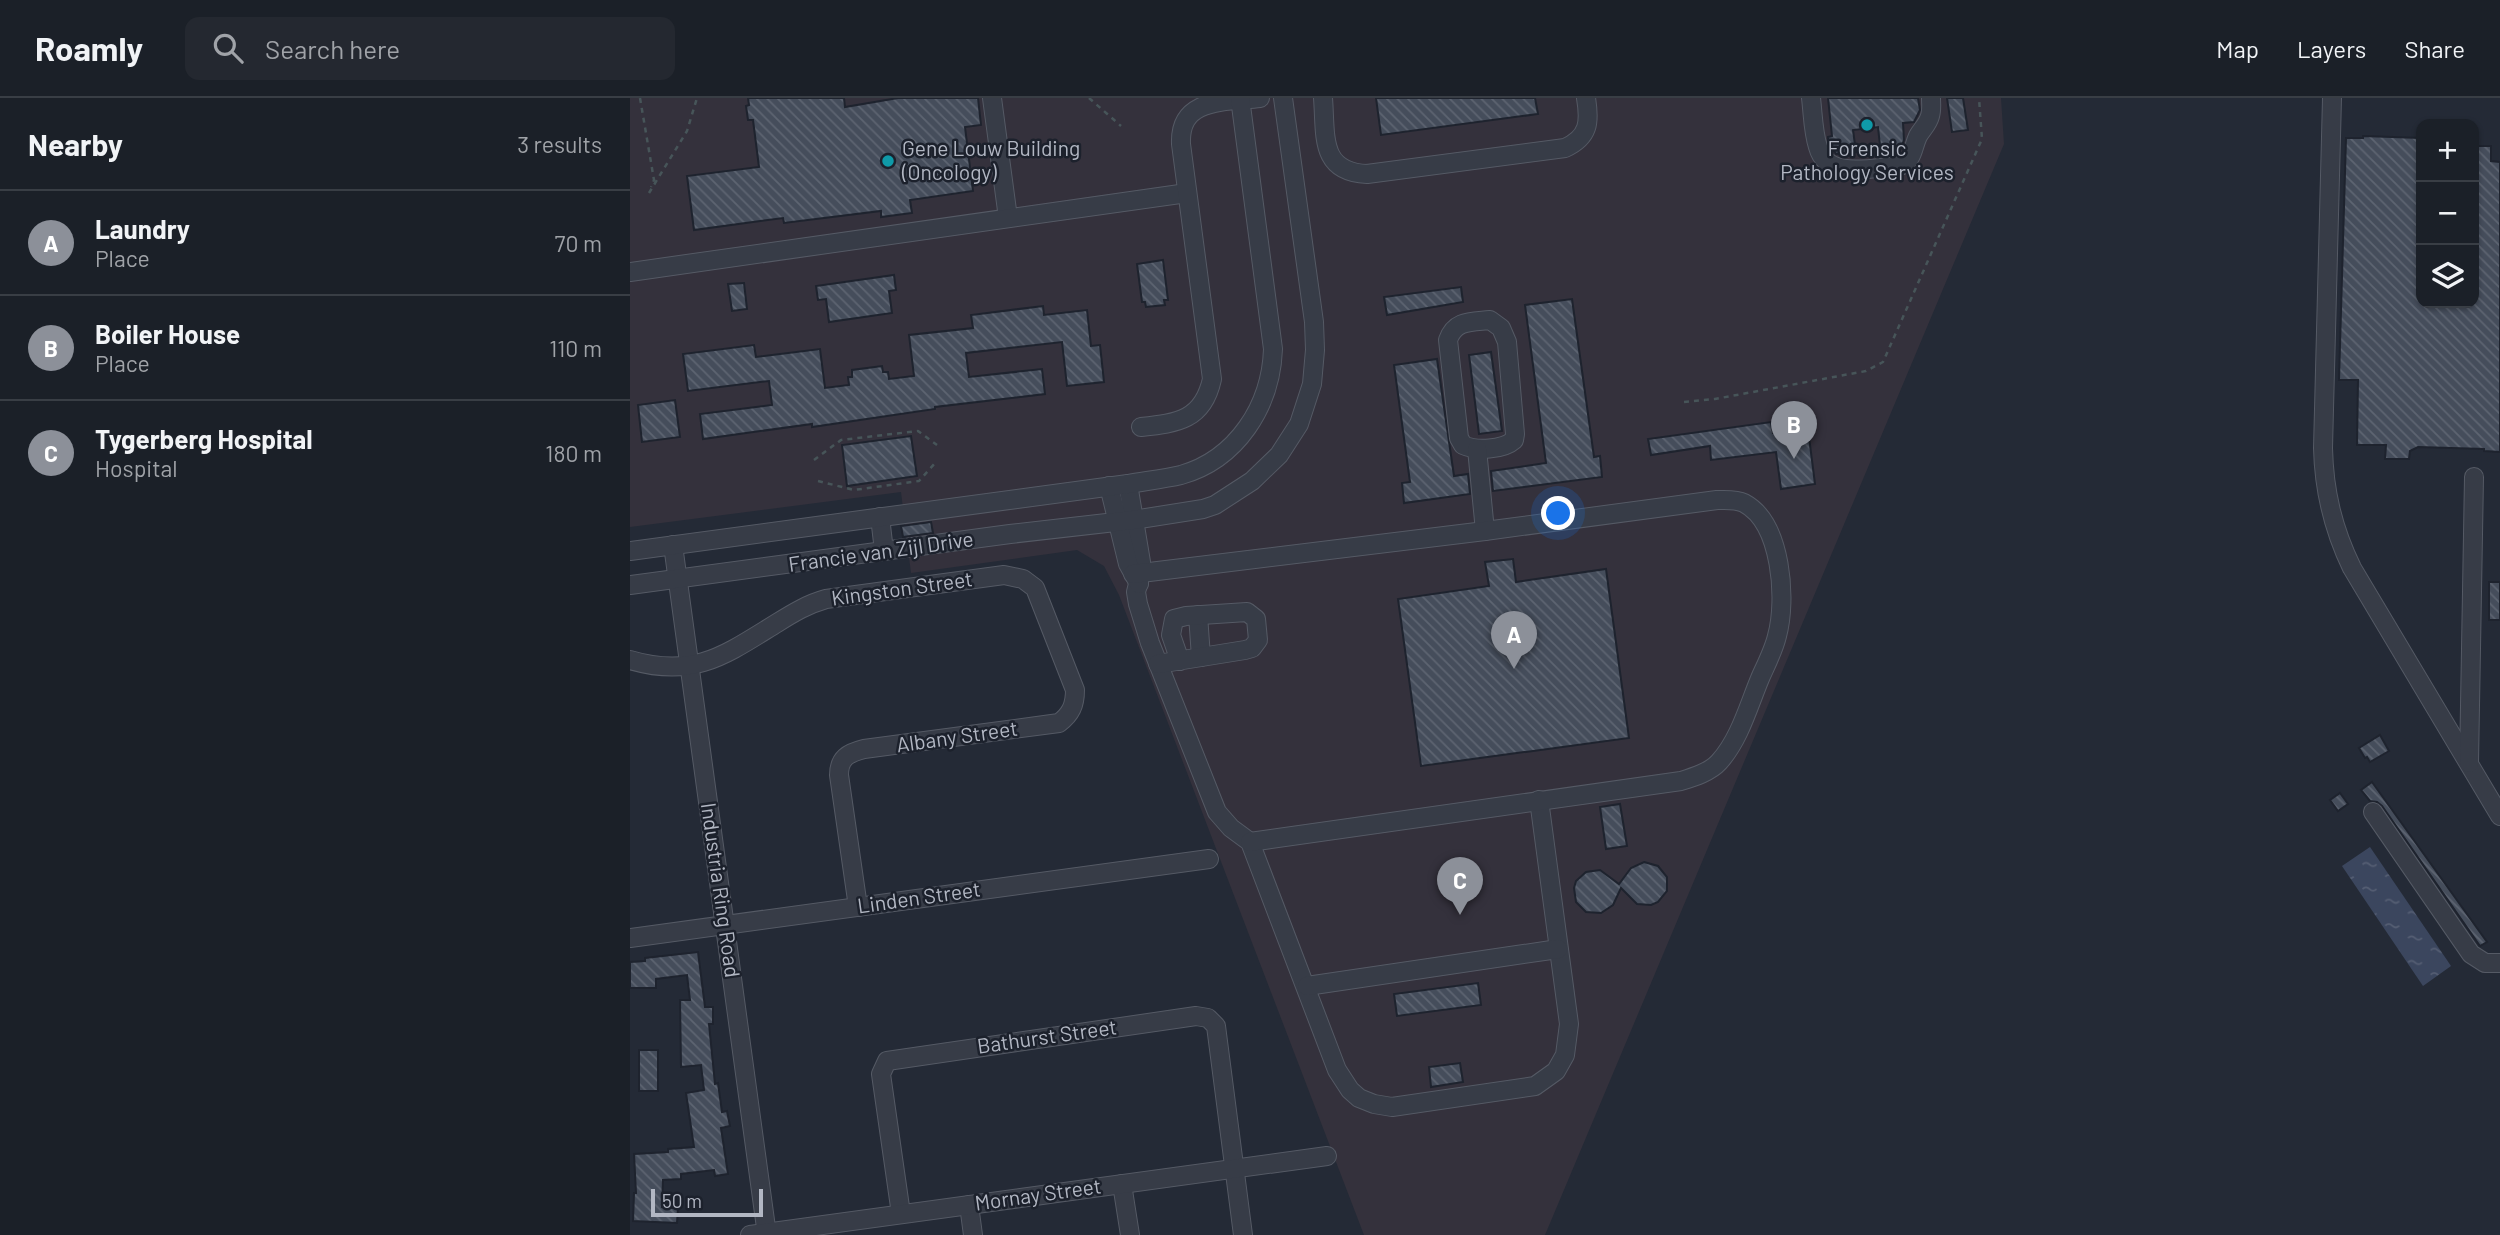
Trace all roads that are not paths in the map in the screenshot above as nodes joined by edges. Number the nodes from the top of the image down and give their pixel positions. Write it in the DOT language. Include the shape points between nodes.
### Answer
graph roads {
  1 [pos="992,98"];
  2 [pos="1260,98"];
  3 [pos="1283,98"];
  4 [pos="1323,98"];
  5 [pos="1586,98"];
  6 [pos="1811,98"];
  7 [pos="1931,98"];
  8 [pos="2332,98"];
  9 [pos="1240,99"];
  10 [pos="1187,193"];
  11 [pos="1009,218"];
  12 [pos="630,272"];
  13 [pos="1141,427"];
  14 [pos="1477,449"];
  15 [pos="2474,477"];
  16 [pos="1128,484"];
  17 [pos="1109,486"];
  18 [pos="880,517"];
  19 [pos="1125,521"];
  20 [pos="1485,531"];
  21 [pos="673,545"];
  22 [pos="630,551"];
  23 [pos="884,551"];
  24 [pos="1138,577"];
  25 [pos="677,578"];
  26 [pos="1023,579"];
  27 [pos="630,585"];
  28 [pos="1198,615"];
  29 [pos="1201,657"];
  30 [pos="630,660"];
  31 [pos="1180,661"];
  32 [pos="1158,664"];
  33 [pos="689,666"];
  34 [pos="2469,763"];
  35 [pos="1539,800"];
  36 [pos="2373,812"];
  37 [pos="2500,816"];
  38 [pos="1250,842"];
  39 [pos="1209,859"];
  40 [pos="858,907"];
  41 [pos="724,925"];
  42 [pos="630,938"];
  43 [pos="1558,949"];
  44 [pos="2500,963"];
  45 [pos="1307,986"];
  46 [pos="1327,1156"];
  47 [pos="1235,1168"];
  48 [pos="1122,1184"];
  49 [pos="969,1205"];
  50 [pos="901,1214"];
  51 [pos="761,1234"];
  52 [pos="973,1235"];
  53 [pos="1130,1235"];
  54 [pos="1243,1235"];
  1 -- 11 [label="street"];
  2 -- 9 [label="street"];
  3 -- 19 [label="street, Francie van Zijl Drive" via="1314,321 1312,384 1299,424 1279,455 1228,499 1203,509"];
  4 -- 5 [label="street" via="1333,163 1342,170 1367,174 1565,148 1583,135"];
  6 -- 7 [label="street" via="1818,148 1831,166 1842,169 1907,162 1929,121"];
  8 -- 34 [label="street" via="2323,448 2328,503 2352,568"];
  9 -- 10 [label="street" via="1193,109 1183,121"];
  9 -- 16 [label="street, Francie van Zijl Drive" via="1272,349 1266,391 1245,431 1219,456 1180,475"];
  10 -- 11 [label="street"];
  10 -- 13 [label="street" via="1212,379 1209,393 1193,414 1169,424"];
  11 -- 12 [label="street"];
  14 -- 14 [label="street" via="1463,445 1459,438 1448,347 1455,327 1490,320 1501,328 1507,342 1515,434 1507,445"];
  14 -- 20 [label="street"];
  15 -- 34 [label="street"];
  16 -- 17 [label="street, Francie van Zijl Drive"];
  16 -- 19 [label="street"];
  17 -- 18 [label="street, Francie van Zijl Drive"];
  17 -- 19 [label="street"];
  18 -- 21 [label="street, Francie van Zijl Drive"];
  18 -- 23 [label="street"];
  19 -- 23 [label="street, Francie van Zijl Drive"];
  19 -- 24 [label="street"];
  20 -- 24 [label="street"];
  20 -- 35 [label="street" via="1732,501 1744,503 1759,517 1777,554 1782,600 1777,638 1738,730 1718,764 1681,781"];
  21 -- 22 [label="street, Francie van Zijl Drive"];
  21 -- 25 [label="street, Industria Ring Road"];
  23 -- 25 [label="street, Francie van Zijl Drive"];
  24 -- 32 [label="street" via="1138,604"];
  25 -- 27 [label="street, Francie van Zijl Drive"];
  25 -- 33 [label="street, Industria Ring Road"];
  26 -- 33 [label="street, Kingston Street" via="1004,575 826,599 798,610 726,655"];
  26 -- 40 [label="street, Albany Street" via="1038,593 1071,678 1073,708 1059,723 864,749 844,757 839,775"];
  28 -- 29 [label="street"];
  28 -- 29 [label="street" via="1247,612 1258,627 1258,640 1252,648"];
  28 -- 31 [label="street" via="1172,623"];
  29 -- 31 [label="street"];
  30 -- 33 [label="street, Kingston Street" via="659,667"];
  31 -- 32 [label="street"];
  32 -- 38 [label="street" via="1217,812"];
  33 -- 41 [label="street, Industria Ring Road"];
  34 -- 37 [label="street"];
  35 -- 38 [label="street"];
  35 -- 43 [label="street"];
  36 -- 44 [label="street" via="2471,954 2485,963"];
  38 -- 45 [label="street"];
  39 -- 40 [label="street, Linden Street"];
  40 -- 41 [label="street, Linden Street"];
  41 -- 42 [label="street, Linden Street"];
  41 -- 51 [label="street, Industria Ring Road"];
  43 -- 45 [label="street"];
  43 -- 45 [label="street" via="1568,1042 1556,1071 1530,1088 1392,1107 1359,1098 1337,1070"];
  46 -- 47 [label="street, Mornay Street"];
  47 -- 48 [label="street, Mornay Street"];
  47 -- 50 [label="street, Bathurst Street" via="1216,1026 1208,1018 1196,1016 887,1061 881,1074"];
  47 -- 54 [label="street"];
  48 -- 49 [label="street, Mornay Street"];
  48 -- 53 [label="street"];
  49 -- 50 [label="street, Mornay Street"];
  49 -- 52 [label="street"];
  50 -- 51 [label="street, Mornay Street"];
}
